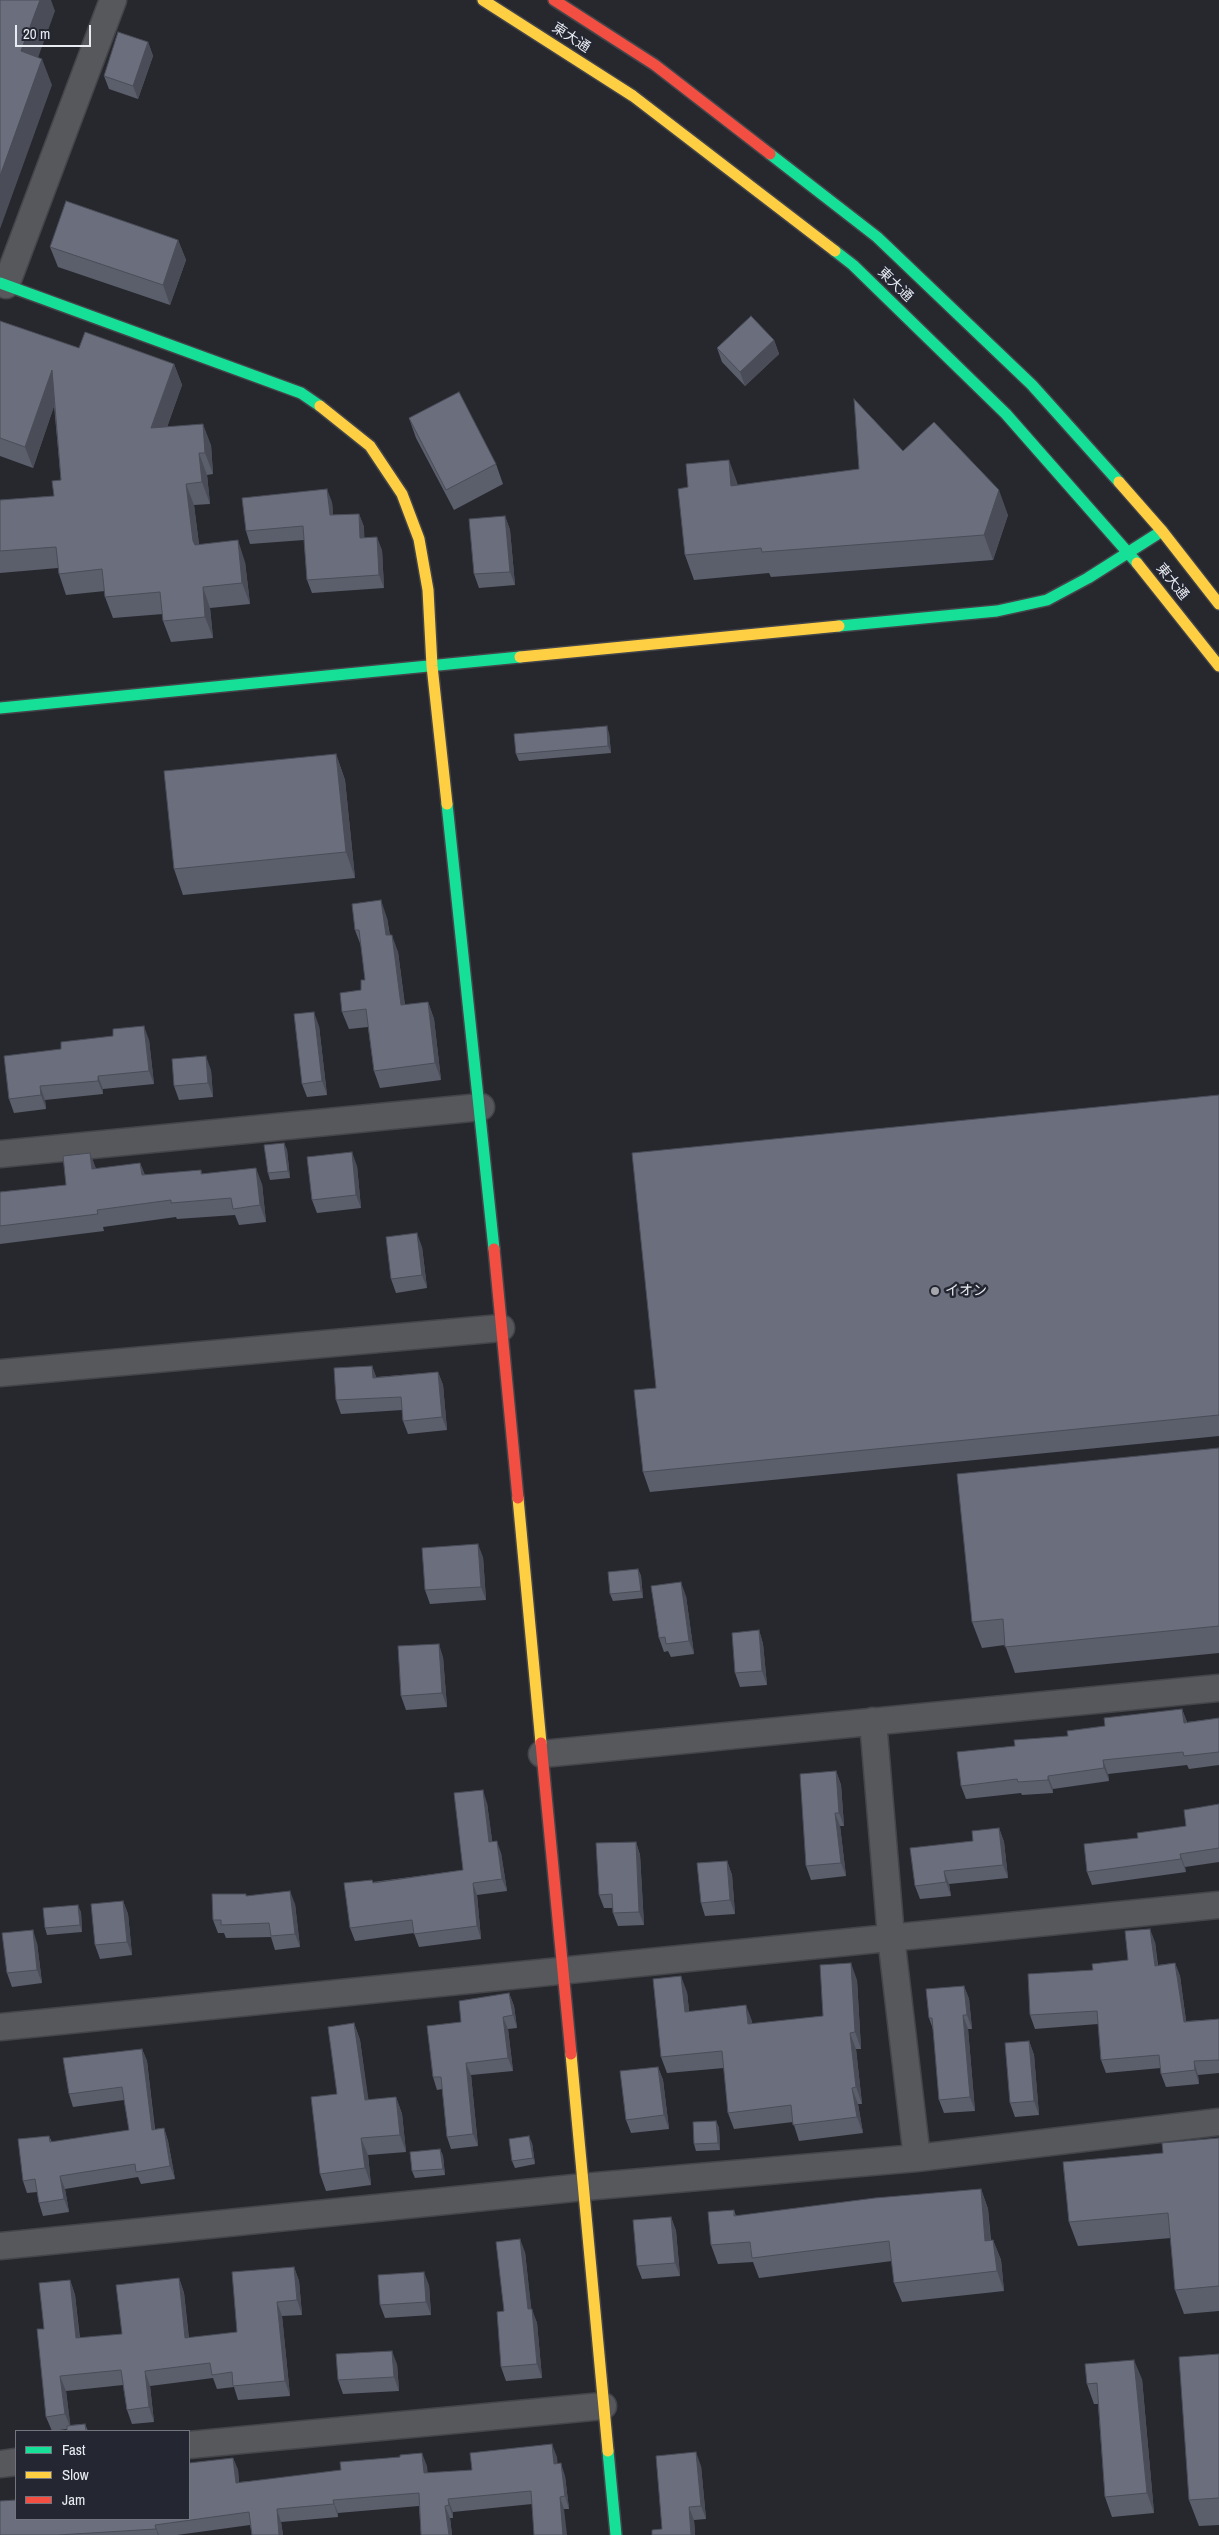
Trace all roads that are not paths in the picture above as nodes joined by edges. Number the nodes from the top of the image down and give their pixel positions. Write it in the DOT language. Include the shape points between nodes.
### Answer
graph roads {
  1 [pos="113,0"];
  2 [pos="483,0"];
  3 [pos="554,0"];
  4 [pos="3,284"];
  5 [pos="1162,531"];
  6 [pos="1129,553"];
  7 [pos="1219,604"];
  8 [pos="432,666"];
  9 [pos="1219,666"];
  10 [pos="0,708"];
  11 [pos="481,1107"];
  12 [pos="0,1154"];
  13 [pos="502,1328"];
  14 [pos="0,1373"];
  15 [pos="1219,1688"];
  16 [pos="873,1721"];
  17 [pos="542,1754"];
  18 [pos="1219,1905"];
  19 [pos="891,1937"];
  20 [pos="563,1970"];
  21 [pos="0,2027"];
  22 [pos="1219,2122"];
  23 [pos="916,2158"];
  24 [pos="584,2187"];
  25 [pos="0,2246"];
  26 [pos="603,2406"];
  27 [pos="190,2446"];
  28 [pos="15,2462"];
  29 [pos="0,2464"];
  30 [pos="616,2535"];
  1 -- 4 [label="street"];
  2 -- 6 [label="main road, 東大通" via="633,96 852,265 1006,414"];
  3 -- 5 [label="main road, 東大通" via="655,65 877,237 1032,385"];
  4 -- 8 [label="main road" via="302,393 370,446 402,494 419,539 428,590"];
  5 -- 6 [label="main road"];
  5 -- 7 [label="main road, 東大通"];
  6 -- 8 [label="main road" via="1047,600 997,612"];
  6 -- 9 [label="main road, 東大通"];
  8 -- 10 [label="main road"];
  8 -- 11 [label="main road"];
  11 -- 12 [label="street"];
  11 -- 13 [label="main road"];
  13 -- 14 [label="street"];
  13 -- 17 [label="main road"];
  15 -- 16 [label="street"];
  16 -- 17 [label="street"];
  16 -- 19 [label="street"];
  17 -- 20 [label="main road"];
  18 -- 19 [label="street"];
  19 -- 20 [label="street"];
  19 -- 23 [label="street"];
  20 -- 21 [label="street"];
  20 -- 24 [label="main road"];
  22 -- 23 [label="street"];
  23 -- 24 [label="street"];
  24 -- 25 [label="street"];
  24 -- 26 [label="main road"];
  26 -- 27 [label="street"];
  26 -- 30 [label="main road"];
  28 -- 29 [label="street"];
}
